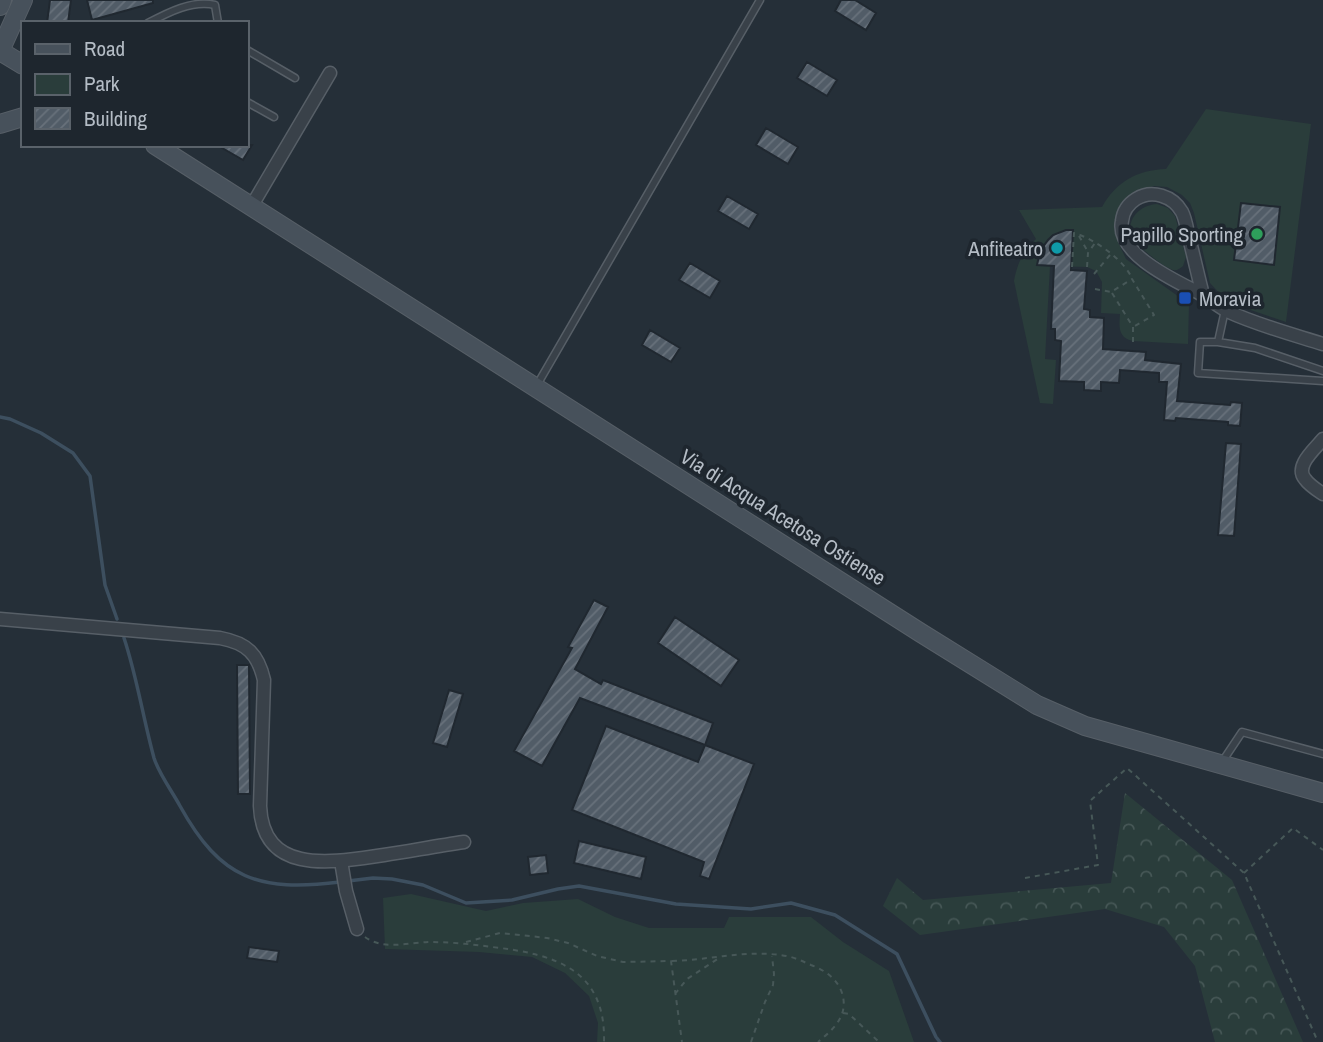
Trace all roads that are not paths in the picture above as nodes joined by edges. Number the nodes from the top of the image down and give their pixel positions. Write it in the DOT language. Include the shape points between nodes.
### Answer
graph roads {
  1 [pos="2,0"];
  2 [pos="23,0"];
  3 [pos="760,0"];
  4 [pos="0,6"];
  5 [pos="152,21"];
  6 [pos="218,21"];
  7 [pos="0,51"];
  8 [pos="248,51"];
  9 [pos="21,64"];
  10 [pos="330,73"];
  11 [pos="295,78"];
  12 [pos="248,103"];
  13 [pos="274,117"];
  14 [pos="21,118"];
  15 [pos="0,124"];
  16 [pos="163,147"];
  17 [pos="251,206"];
  18 [pos="1203,295"];
  19 [pos="1225,310"];
  20 [pos="1218,342"];
  21 [pos="1323,344"];
  22 [pos="1323,371"];
  23 [pos="1323,381"];
  24 [pos="536,387"];
  25 [pos="1323,439"];
  26 [pos="1323,494"];
  27 [pos="0,619"];
  28 [pos="1323,754"];
  29 [pos="1221,764"];
  30 [pos="1323,793"];
  31 [pos="464,842"];
  32 [pos="341,861"];
  33 [pos="357,929"];
  1 -- 4 [label="street"];
  2 -- 7 [label="street"];
  3 -- 24 [label="lane"];
  5 -- 6 [label="lane" via="188,2 206,1 215,5"];
  7 -- 9 [label="street"];
  8 -- 11 [label="lane"];
  10 -- 17 [label="street"];
  12 -- 13 [label="lane"];
  14 -- 15 [label="street"];
  16 -- 17 [label="street, Via di Acqua Acetosa Ostiense"];
  17 -- 24 [label="street, Via di Acqua Acetosa Ostiense"];
  18 -- 18 [label="street" via="1177,205 1153,194 1133,201 1122,219 1122,234 1129,247 1169,278"];
  18 -- 19 [label="street"];
  19 -- 20 [label="lane"];
  19 -- 21 [label="street"];
  20 -- 22 [label="lane" via="1255,348"];
  20 -- 23 [label="lane" via="1199,342 1198,373"];
  24 -- 29 [label="street, Via di Acqua Acetosa Ostiense" via="1037,705 1128,740"];
  25 -- 26 [label="street" via="1301,470 1306,481"];
  27 -- 32 [label="street" via="220,638 245,647 255,656 264,680 260,806 265,832 276,847 292,857"];
  28 -- 29 [label="lane" via="1242,732"];
  29 -- 30 [label="street, Via di Acqua Acetosa Ostiense"];
  31 -- 32 [label="street"];
  32 -- 33 [label="street"];
}
